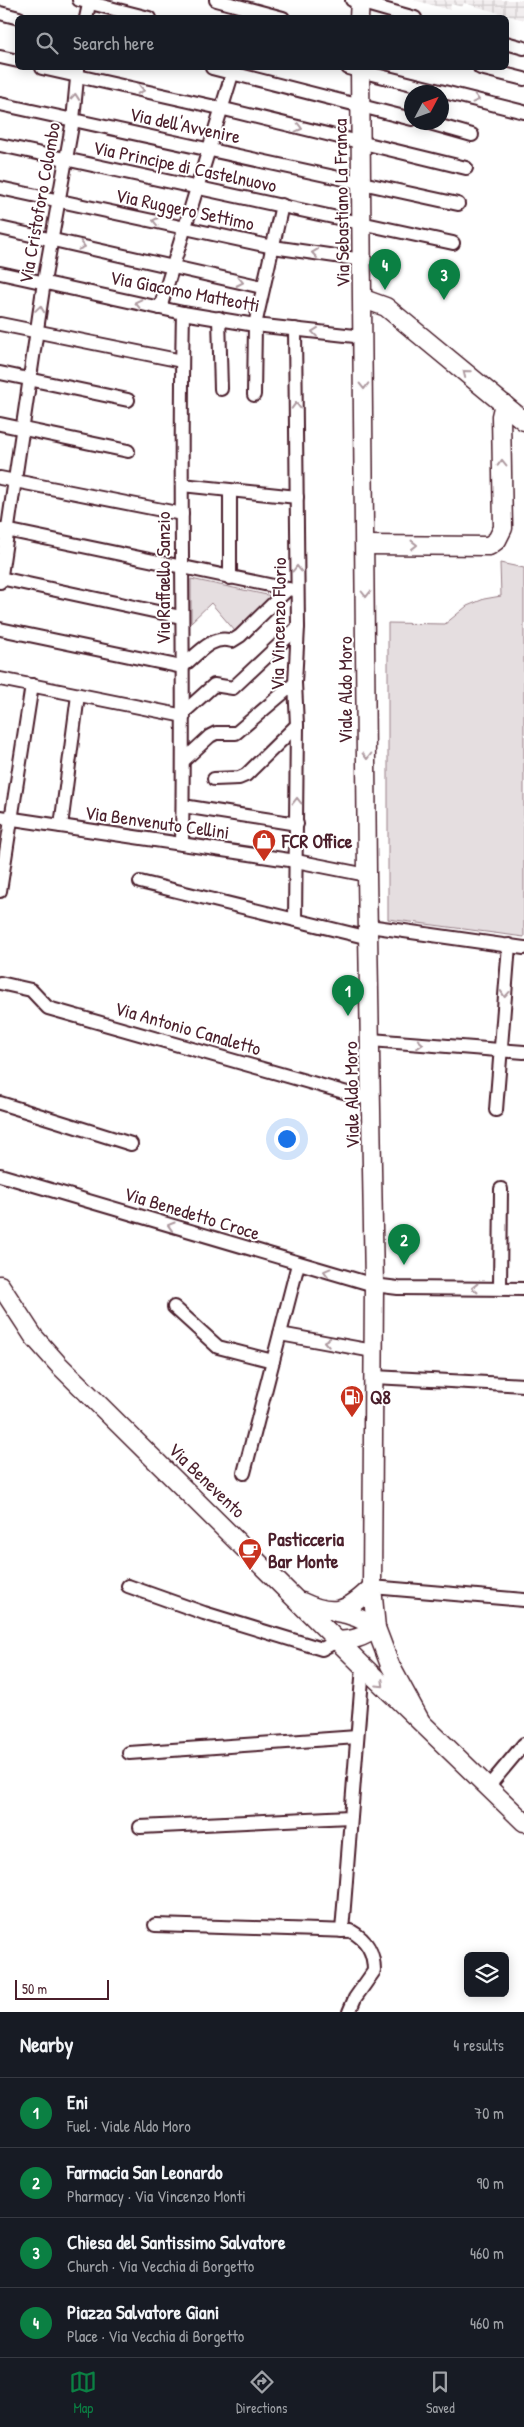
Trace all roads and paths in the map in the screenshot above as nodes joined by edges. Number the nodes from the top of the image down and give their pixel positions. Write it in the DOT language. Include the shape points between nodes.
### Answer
graph roads {
  1 [pos="216,0"];
  2 [pos="86,1"];
  3 [pos="358,5"];
  4 [pos="253,9"];
  5 [pos="0,13"];
  6 [pos="86,15"];
  7 [pos="137,15"];
  8 [pos="273,15"];
  9 [pos="402,15"];
  10 [pos="15,17"];
  11 [pos="509,44"];
  12 [pos="524,48"];
  13 [pos="0,57"];
  14 [pos="15,60"];
  15 [pos="60,70"];
  16 [pos="233,70"];
  17 [pos="356,70"];
  18 [pos="364,70"];
  19 [pos="488,70"];
  20 [pos="77,72"];
  21 [pos="524,79"];
  22 [pos="0,104"];
  23 [pos="361,105"];
  24 [pos="220,108"];
  25 [pos="524,112"];
  26 [pos="404,116"];
  27 [pos="73,120"];
  28 [pos="449,128"];
  29 [pos="472,134"];
  30 [pos="362,143"];
  31 [pos="0,145"];
  32 [pos="208,150"];
  33 [pos="67,160"];
  34 [pos="466,168"];
  35 [pos="362,182"];
  36 [pos="196,187"];
  37 [pos="0,188"];
  38 [pos="60,201"];
  39 [pos="458,204"];
  40 [pos="282,205"];
  41 [pos="363,222"];
  42 [pos="183,227"];
  43 [pos="0,228"];
  44 [pos="52,239"];
  45 [pos="453,243"];
  46 [pos="273,247"];
  47 [pos="363,260"];
  48 [pos="172,268"];
  49 [pos="0,273"];
  50 [pos="44,282"];
  51 [pos="262,287"];
  52 [pos="364,299"];
  53 [pos="160,308"];
  54 [pos="183,313"];
  55 [pos="219,318"];
  56 [pos="0,324"];
  57 [pos="254,325"];
  58 [pos="295,329"];
  59 [pos="37,331"];
  60 [pos="364,337"];
  61 [pos="182,361"];
  62 [pos="0,373"];
  63 [pos="30,379"];
  64 [pos="220,389"];
  65 [pos="254,395"];
  66 [pos="128,400"];
  67 [pos="504,404"];
  68 [pos="524,420"];
  69 [pos="0,424"];
  70 [pos="23,430"];
  71 [pos="128,451"];
  72 [pos="0,478"];
  73 [pos="15,482"];
  74 [pos="182,485"];
  75 [pos="230,491"];
  76 [pos="297,497"];
  77 [pos="182,514"];
  78 [pos="4,530"];
  79 [pos="366,545"];
  80 [pos="181,567"];
  81 [pos="0,578"];
  82 [pos="230,578"];
  83 [pos="0,582"];
  84 [pos="293,590"];
  85 [pos="182,617"];
  86 [pos="298,627"];
  87 [pos="0,629"];
  88 [pos="182,667"];
  89 [pos="0,679"];
  90 [pos="295,683"];
  91 [pos="32,685"];
  92 [pos="78,695"];
  93 [pos="184,714"];
  94 [pos="297,725"];
  95 [pos="183,761"];
  96 [pos="214,779"];
  97 [pos="183,806"];
  98 [pos="6,818"];
  99 [pos="297,824"];
  100 [pos="61,826"];
  101 [pos="182,844"];
  102 [pos="296,861"];
  103 [pos="367,875"];
  104 [pos="140,882"];
  105 [pos="0,891"];
  106 [pos="295,920"];
  107 [pos="369,932"];
  108 [pos="509,945"];
  109 [pos="524,948"];
  110 [pos="0,983"];
  111 [pos="371,1040"];
  112 [pos="501,1050"];
  113 [pos="524,1052"];
  114 [pos="372,1100"];
  115 [pos="0,1103"];
  116 [pos="496,1110"];
  117 [pos="131,1144"];
  118 [pos="0,1175"];
  119 [pos="501,1189"];
  120 [pos="298,1264"];
  121 [pos="0,1285"];
  122 [pos="374,1285"];
  123 [pos="500,1288"];
  124 [pos="524,1289"];
  125 [pos="174,1307"];
  126 [pos="280,1334"];
  127 [pos="374,1351"];
  128 [pos="273,1361"];
  129 [pos="374,1377"];
  130 [pos="524,1385"];
  131 [pos="244,1473"];
  132 [pos="128,1586"];
  133 [pos="372,1587"];
  134 [pos="296,1600"];
  135 [pos="524,1600"];
  136 [pos="336,1612"];
  137 [pos="376,1628"];
  138 [pos="337,1641"];
  139 [pos="363,1666"];
  140 [pos="421,1722"];
  141 [pos="357,1737"];
  142 [pos="524,1744"];
  143 [pos="129,1753"];
  144 [pos="488,1787"];
  145 [pos="350,1817"];
  146 [pos="524,1822"];
  147 [pos="140,1827"];
  148 [pos="154,1925"];
  149 [pos="342,1931"];
  150 [pos="349,2012"];
  1 -- 4 [label="street"];
  2 -- 6 [label="street"];
  2 -- 7 [label="street"];
  3 -- 9 [label="street"];
  4 -- 8 [label="street"];
  5 -- 10 [label="street"];
  11 -- 12 [label="street"];
  13 -- 14 [label="street"];
  15 -- 20 [label="street"];
  16 -- 23 [label="street"];
  16 -- 24 [label="street"];
  17 -- 23 [label="main road, Via Sebastiano La Franca"];
  18 -- 25 [label="street, one-way"];
  19 -- 21 [label="street"];
  20 -- 24 [label="street, one-way"];
  27 -- 20 [label="street, Via Cristoforo Colombo, one-way"];
  22 -- 27 [label="street, Via dell'Avvenire"];
  23 -- 26 [label="street"];
  23 -- 30 [label="main road, Via Sebastiano La Franca"];
  24 -- 30 [label="street, one-way"];
  24 -- 32 [label="street"];
  27 -- 32 [label="street, Via dell'Avvenire"];
  27 -- 33 [label="street, Via Cristoforo Colombo"];
  28 -- 29 [label="street"];
  30 -- 34 [label="street"];
  30 -- 35 [label="main road, Via Sebastiano La Franca"];
  31 -- 33 [label="street, Via Principe di Castelnuovo"];
  32 -- 35 [label="street, Via dell'Avvenire"];
  32 -- 36 [label="street"];
  33 -- 36 [label="street, Via Principe di Castelnuovo"];
  33 -- 38 [label="street, Via Cristoforo Colombo"];
  35 -- 39 [label="street, Via dell'Avvenire"];
  35 -- 41 [label="main road, Via Sebastiano La Franca"];
  36 -- 40 [label="street, Via Principe di Castelnuovo"];
  36 -- 42 [label="street"];
  37 -- 38 [label="street, Via Ruggero Settimo"];
  42 -- 38 [label="street, Via Ruggero Settimo, one-way"];
  38 -- 44 [label="street, Via Cristoforo Colombo"];
  40 -- 41 [label="street, Via Principe di Castelnuovo"];
  40 -- 46 [label="street"];
  41 -- 45 [label="street, Via Principe di Castelnuovo"];
  41 -- 47 [label="main road, Via Sebastiano La Franca"];
  42 -- 46 [label="street, Via Ruggero Settimo"];
  42 -- 48 [label="street"];
  43 -- 44 [label="street"];
  44 -- 48 [label="street, one-way"];
  44 -- 50 [label="street, Via Cristoforo Colombo"];
  47 -- 46 [label="street, Via Ruggero Settimo, one-way"];
  46 -- 51 [label="street"];
  47 -- 52 [label="main road, Via Sebastiano La Franca"];
  48 -- 51 [label="street, one-way"];
  48 -- 53 [label="street"];
  49 -- 50 [label="street, Via Giacomo Matteotti"];
  53 -- 50 [label="street, Via Giacomo Matteotti, one-way"];
  59 -- 50 [label="street, Via Cristoforo Colombo, one-way"];
  51 -- 57 [label="street"];
  52 -- 60 [label="main road, Via Sebastiano La Franca"];
  67 -- 52 [label="main road, one-way" via="386,307"];
  53 -- 54 [label="street, Via Giacomo Matteotti"];
  54 -- 55 [label="street, Via Giacomo Matteotti"];
  54 -- 61 [label="street, Via Raffaello Sanzio"];
  55 -- 57 [label="street, Via Giacomo Matteotti"];
  55 -- 64 [label="street"];
  56 -- 59 [label="street"];
  57 -- 58 [label="street, Via Giacomo Matteotti"];
  57 -- 65 [label="street"];
  60 -- 58 [label="street, Via Giacomo Matteotti, one-way"];
  76 -- 58 [label="street, Via Vincenzo Florio, one-way"];
  59 -- 61 [label="street"];
  59 -- 63 [label="street, Via Cristoforo Colombo"];
  60 -- 79 [label="main road, Viale Aldo Moro, one-way"];
  61 -- 74 [label="street, Via Raffaello Sanzio"];
  62 -- 63 [label="street"];
  63 -- 66 [label="street"];
  63 -- 70 [label="street, Via Cristoforo Colombo"];
  67 -- 68 [label="main road"];
  79 -- 67 [label="main road, one-way" via="489,546 497,540 503,528 501,416"];
  69 -- 70 [label="street"];
  70 -- 71 [label="street"];
  70 -- 73 [label="street, Via Cristoforo Colombo"];
  72 -- 73 [label="street"];
  73 -- 77 [label="street"];
  73 -- 78 [label="street, Via Cristoforo Colombo"];
  74 -- 75 [label="street"];
  74 -- 77 [label="street, Via Raffaello Sanzio"];
  75 -- 76 [label="street"];
  75 -- 82 [label="street"];
  84 -- 76 [label="street, Via Vincenzo Florio, one-way"];
  77 -- 80 [label="street, Via Raffaello Sanzio"];
  78 -- 80 [label="street"];
  78 -- 81 [label="street, Via Cristoforo Colombo"];
  79 -- 103 [label="main road, Viale Aldo Moro, one-way"];
  80 -- 82 [label="street"];
  80 -- 85 [label="street, Via Raffaello Sanzio"];
  81 -- 83 [label="street, Via Cristoforo Colombo"];
  81 -- 85 [label="street"];
  82 -- 84 [label="street"];
  84 -- 86 [label="street, Via Vincenzo Florio"];
  84 -- 88 [label="street" via="240,636 232,641 214,640"];
  85 -- 88 [label="street, Via Raffaello Sanzio"];
  86 -- 90 [label="street, Via Vincenzo Florio"];
  86 -- 93 [label="street" via="233,688 214,685"];
  87 -- 88 [label="street"];
  88 -- 93 [label="street, Via Raffaello Sanzio"];
  89 -- 91 [label="street"];
  90 -- 94 [label="street, Via Vincenzo Florio"];
  90 -- 95 [label="street" via="236,733 210,736"];
  91 -- 92 [label="street"];
  91 -- 98 [label="street"];
  92 -- 93 [label="street"];
  92 -- 100 [label="street"];
  93 -- 95 [label="street, Via Raffaello Sanzio"];
  94 -- 96 [label="street" via="246,775"];
  99 -- 94 [label="street, Via Vincenzo Florio, one-way"];
  95 -- 97 [label="street, Via Raffaello Sanzio"];
  97 -- 99 [label="street"];
  97 -- 101 [label="street, Via Raffaello Sanzio"];
  98 -- 100 [label="street, Via Benvenuto Cellini"];
  98 -- 105 [label="street"];
  99 -- 102 [label="street, Via Vincenzo Florio"];
  100 -- 101 [label="street, Via Benvenuto Cellini"];
  101 -- 102 [label="street, Via Benvenuto Cellini"];
  102 -- 103 [label="street, Via Benvenuto Cellini"];
  102 -- 106 [label="street, Via Vincenzo Florio"];
  103 -- 107 [label="main road, Viale Aldo Moro"];
  104 -- 106 [label="street"];
  106 -- 107 [label="street"];
  107 -- 108 [label="street"];
  107 -- 111 [label="main road, Viale Aldo Moro"];
  108 -- 109 [label="street"];
  108 -- 112 [label="street, one-way"];
  110 -- 114 [label="street, Via Antonio Canaletto" via="31,990 48,1008"];
  111 -- 112 [label="street, one-way"];
  111 -- 114 [label="main road, Viale Aldo Moro"];
  112 -- 113 [label="street"];
  112 -- 116 [label="street"];
  114 -- 122 [label="main road, Viale Aldo Moro"];
  115 -- 117 [label="street"];
  120 -- 118 [label="street, Via Benedetto Croce, one-way"];
  119 -- 123 [label="street"];
  122 -- 120 [label="street, Via Benedetto Croce, one-way"];
  120 -- 126 [label="street"];
  121 -- 134 [label="main road, Via Benevento" via="34,1337 58,1364"];
  123 -- 122 [label="street, Via Benedetto Croce, one-way"];
  122 -- 127 [label="main road, Viale Aldo Moro"];
  123 -- 124 [label="street, Via Benedetto Croce"];
  125 -- 128 [label="street" via="218,1347"];
  127 -- 126 [label="street, one-way"];
  126 -- 128 [label="street"];
  127 -- 129 [label="main road, Viale Aldo Moro"];
  128 -- 131 [label="street"];
  129 -- 130 [label="street"];
  129 -- 133 [label="main road, Viale Aldo Moro"];
  132 -- 138 [label="street" via="322,1649"];
  133 -- 135 [label="street"];
  133 -- 136 [label="main road" via="349,1607"];
  133 -- 137 [label="main road, Viale Aldo Moro"];
  134 -- 136 [label="main road" via="317,1609"];
  134 -- 138 [label="main road, Via Benevento"];
  136 -- 137 [label="main road" via="350,1614"];
  137 -- 138 [label="main road" via="355,1640"];
  137 -- 140 [label="main road, Viale Aldo Moro" via="390,1666"];
  138 -- 139 [label="main road, Via Benevento"];
  139 -- 140 [label="main road, Via Benevento, one-way"];
  139 -- 141 [label="street"];
  140 -- 144 [label="main road, Via Benevento"];
  141 -- 143 [label="street"];
  141 -- 145 [label="street"];
  142 -- 144 [label="street"];
  144 -- 146 [label="main road, Via Benevento"];
  145 -- 147 [label="street"];
  145 -- 149 [label="street"];
  148 -- 149 [label="street"];
  149 -- 150 [label="street" via="350,1931 362,1938 374,1963 372,1977 355,1998"];
}
